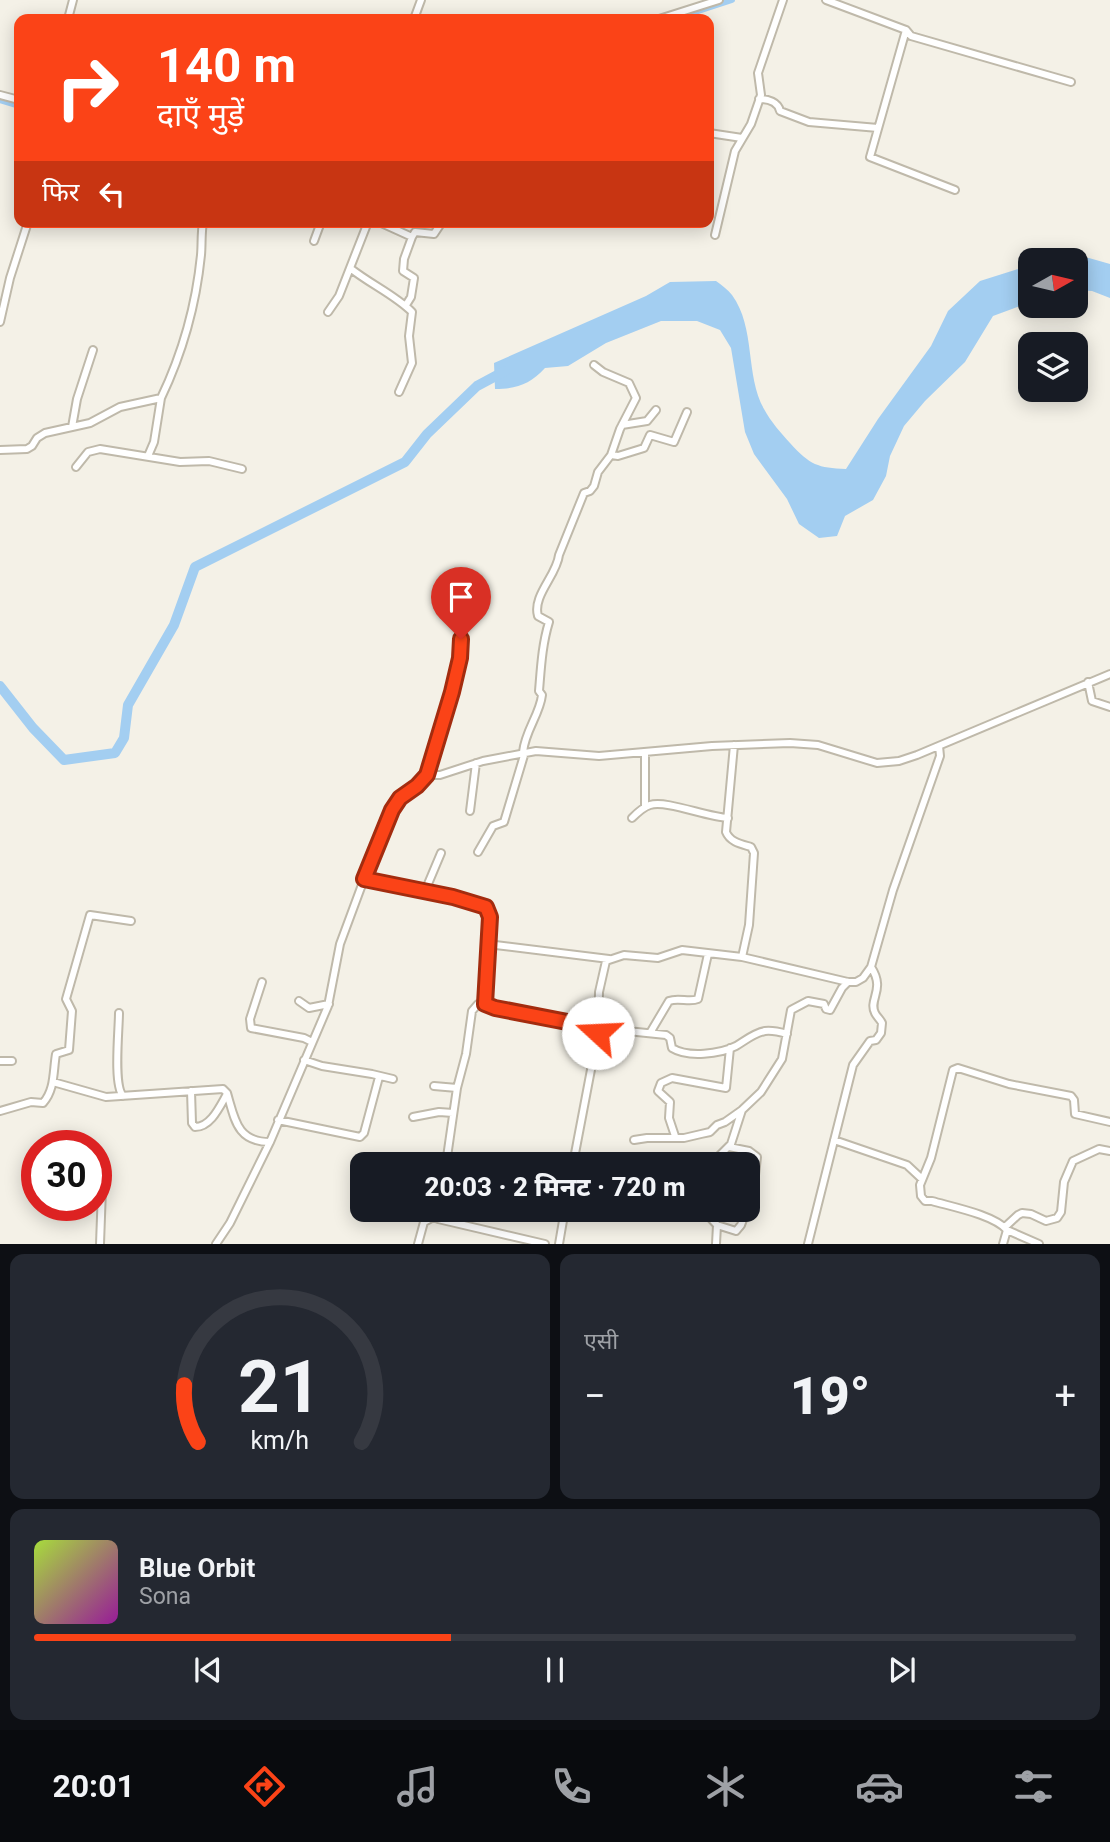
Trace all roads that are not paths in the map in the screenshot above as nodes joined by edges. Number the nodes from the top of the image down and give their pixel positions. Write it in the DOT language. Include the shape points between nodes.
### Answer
graph roads {
  1 [pos="719,0"];
  2 [pos="783,0"];
  3 [pos="826,0"];
  4 [pos="675,14"];
  5 [pos="906,30"];
  6 [pos="1071,82"];
  7 [pos="759,99"];
  8 [pos="877,128"];
  9 [pos="714,134"];
  10 [pos="742,138"];
  11 [pos="955,190"];
  12 [pos="26,228"];
  13 [pos="202,228"];
  14 [pos="319,228"];
  15 [pos="366,228"];
  16 [pos="392,228"];
  17 [pos="439,228"];
  18 [pos="715,235"];
  19 [pos="412,237"];
  20 [pos="314,241"];
  21 [pos="350,268"];
  22 [pos="0,277"];
  23 [pos="10,278"];
  24 [pos="406,305"];
  25 [pos="328,312"];
  26 [pos="0,322"];
  27 [pos="93,350"];
  28 [pos="594,365"];
  29 [pos="399,393"];
  30 [pos="161,398"];
  31 [pos="656,410"];
  32 [pos="687,412"];
  33 [pos="622,425"];
  34 [pos="72,427"];
  35 [pos="0,450"];
  36 [pos="611,455"];
  37 [pos="148,456"];
  38 [pos="76,467"];
  39 [pos="242,469"];
  40 [pos="461,639"];
  41 [pos="1110,674"];
  42 [pos="1089,685"];
  43 [pos="1110,707"];
  44 [pos="734,747"];
  45 [pos="940,749"];
  46 [pos="525,754"];
  47 [pos="645,755"];
  48 [pos="476,766"];
  49 [pos="427,775"];
  50 [pos="645,807"];
  51 [pos="470,811"];
  52 [pos="728,817"];
  53 [pos="632,818"];
  54 [pos="478,852"];
  55 [pos="441,853"];
  56 [pos="367,879"];
  57 [pos="425,891"];
  58 [pos="131,921"];
  59 [pos="487,944"];
  60 [pos="708,954"];
  61 [pos="742,957"];
  62 [pos="609,959"];
  63 [pos="871,967"];
  64 [pos="262,982"];
  65 [pos="848,982"];
  66 [pos="299,1001"];
  67 [pos="329,1004"];
  68 [pos="485,1004"];
  69 [pos="119,1013"];
  70 [pos="598,1028"];
  71 [pos="650,1033"];
  72 [pos="787,1034"];
  73 [pos="312,1042"];
  74 [pos="730,1048"];
  75 [pos="0,1061"];
  76 [pos="12,1061"];
  77 [pos="307,1061"];
  78 [pos="379,1077"];
  79 [pos="393,1079"];
  80 [pos="53,1082"];
  81 [pos="434,1086"];
  82 [pos="457,1088"];
  83 [pos="191,1091"];
  84 [pos="228,1094"];
  85 [pos="123,1096"];
  86 [pos="742,1110"];
  87 [pos="0,1111"];
  88 [pos="453,1113"];
  89 [pos="412,1117"];
  90 [pos="278,1120"];
  91 [pos="1110,1122"];
  92 [pos="675,1136"];
  93 [pos="634,1140"];
  94 [pos="834,1140"];
  95 [pos="270,1142"];
  96 [pos="729,1147"];
  97 [pos="1110,1151"];
  98 [pos="448,1152"];
  99 [pos="575,1152"];
  100 [pos="724,1152"];
  101 [pos="749,1152"];
  102 [pos="922,1179"];
  103 [pos="101,1221"];
  104 [pos="424,1222"];
  105 [pos="451,1222"];
  106 [pos="563,1222"];
  107 [pos="713,1222"];
  108 [pos="742,1222"];
  109 [pos="717,1226"];
  110 [pos="1006,1229"];
  111 [pos="100,1244"];
  112 [pos="216,1244"];
  113 [pos="418,1244"];
  114 [pos="545,1244"];
  115 [pos="559,1244"];
  116 [pos="716,1244"];
  117 [pos="808,1244"];
  118 [pos="1003,1244"];
  119 [pos="1039,1244"];
  1 -- 4 [label="street"];
  2 -- 7 [label="street" via="759,68"];
  3 -- 5 [label="street"];
  5 -- 6 [label="street" via="939,45"];
  5 -- 8 [label="street"];
  7 -- 8 [label="street" via="809,121"];
  7 -- 10 [label="street"];
  8 -- 11 [label="street" via="871,158"];
  9 -- 10 [label="street"];
  10 -- 18 [label="street"];
  12 -- 23 [label="street"];
  13 -- 30 [label="street" via="190,324"];
  14 -- 20 [label="street"];
  15 -- 21 [label="street"];
  16 -- 19 [label="street"];
  17 -- 19 [label="street" via="436,233 415,232"];
  19 -- 24 [label="street" via="403,271 414,278"];
  21 -- 24 [label="street"];
  21 -- 25 [label="street" via="340,296"];
  22 -- 23 [label="street"];
  23 -- 26 [label="street"];
  24 -- 29 [label="street" via="413,314 409,336 412,363"];
  27 -- 34 [label="street"];
  28 -- 33 [label="street" via="629,383 636,398"];
  30 -- 34 [label="street" via="120,407"];
  30 -- 37 [label="street"];
  31 -- 33 [label="street" via="647,421"];
  32 -- 36 [label="street" via="674,442 650,435 644,449"];
  33 -- 36 [label="street"];
  34 -- 35 [label="street" via="40,435 27,449"];
  36 -- 46 [label="street" via="594,486 583,493 558,566 535,609 549,622 541,661 541,702"];
  37 -- 38 [label="street" via="97,449"];
  37 -- 39 [label="street"];
  40 -- 49 [label="street" via="452,692"];
  41 -- 42 [label="street"];
  42 -- 43 [label="street" via="1093,702"];
  42 -- 45 [label="street"];
  44 -- 45 [label="street" via="812,744 882,763"];
  44 -- 47 [label="street"];
  44 -- 52 [label="street"];
  45 -- 63 [label="street"];
  46 -- 47 [label="street"];
  46 -- 48 [label="street"];
  46 -- 54 [label="street" via="504,822 493,826"];
  47 -- 50 [label="street"];
  48 -- 49 [label="street"];
  48 -- 51 [label="street"];
  49 -- 56 [label="street" via="392,810"];
  50 -- 52 [label="street" via="661,804"];
  50 -- 53 [label="street"];
  52 -- 61 [label="street" via="728,837 751,847 754,853"];
  55 -- 57 [label="street"];
  56 -- 57 [label="street"];
  56 -- 67 [label="street" via="340,944"];
  57 -- 59 [label="street" via="486,907 490,917"];
  58 -- 80 [label="street" via="94,913 89,918 66,999 72,1011 69,1050 57,1053"];
  59 -- 62 [label="street"];
  59 -- 68 [label="street"];
  60 -- 61 [label="street"];
  60 -- 62 [label="street" via="678,950 655,959 624,955"];
  60 -- 71 [label="street" via="698,999 669,1001"];
  61 -- 65 [label="street"];
  62 -- 70 [label="street" via="599,992"];
  63 -- 65 [label="street" via="863,978"];
  63 -- 94 [label="street" via="878,980 874,1007 882,1023 881,1033 854,1061"];
  64 -- 73 [label="street" via="251,1028"];
  65 -- 72 [label="street" via="830,1010 808,1001 793,1008"];
  66 -- 67 [label="street" via="309,1008"];
  67 -- 73 [label="street"];
  68 -- 70 [label="street"];
  68 -- 82 [label="street" via="472,1011"];
  69 -- 85 [label="street" via="118,1088"];
  70 -- 71 [label="street"];
  70 -- 99 [label="street"];
  71 -- 74 [label="street" via="669,1036 672,1048 679,1052"];
  72 -- 74 [label="street" via="763,1031"];
  72 -- 86 [label="street" via="782,1059 761,1092"];
  73 -- 77 [label="street"];
  74 -- 92 [label="street" via="726,1088 673,1077 661,1083 658,1091 670,1102"];
  75 -- 76 [label="street"];
  77 -- 78 [label="street"];
  77 -- 90 [label="street"];
  78 -- 79 [label="street"];
  78 -- 90 [label="street" via="360,1137"];
  80 -- 85 [label="street" via="97,1096"];
  80 -- 87 [label="street" via="46,1101"];
  81 -- 82 [label="street"];
  82 -- 88 [label="street"];
  83 -- 84 [label="street" via="220,1088"];
  83 -- 84 [label="street" via="195,1127 207,1123"];
  83 -- 85 [label="street"];
  84 -- 95 [label="street" via="243,1134 251,1141"];
  86 -- 92 [label="street" via="710,1132"];
  86 -- 96 [label="street"];
  88 -- 89 [label="street"];
  88 -- 98 [label="street"];
  90 -- 95 [label="street"];
  91 -- 102 [label="street" via="1074,1114 1071,1096 955,1069"];
  92 -- 93 [label="street"];
  94 -- 102 [label="street" via="907,1166"];
  94 -- 117 [label="street"];
  95 -- 112 [label="street"];
  96 -- 100 [label="street"];
  96 -- 101 [label="street"];
  97 -- 110 [label="street" via="1099,1149 1073,1161 1057,1218 1046,1221 1017,1214"];
  102 -- 110 [label="street" via="925,1201 983,1215"];
  103 -- 111 [label="street"];
  104 -- 113 [label="street"];
  105 -- 114 [label="street"];
  106 -- 115 [label="street"];
  107 -- 109 [label="street"];
  108 -- 109 [label="street" via="736,1231"];
  109 -- 116 [label="street"];
  110 -- 118 [label="street"];
  110 -- 119 [label="street"];
}
